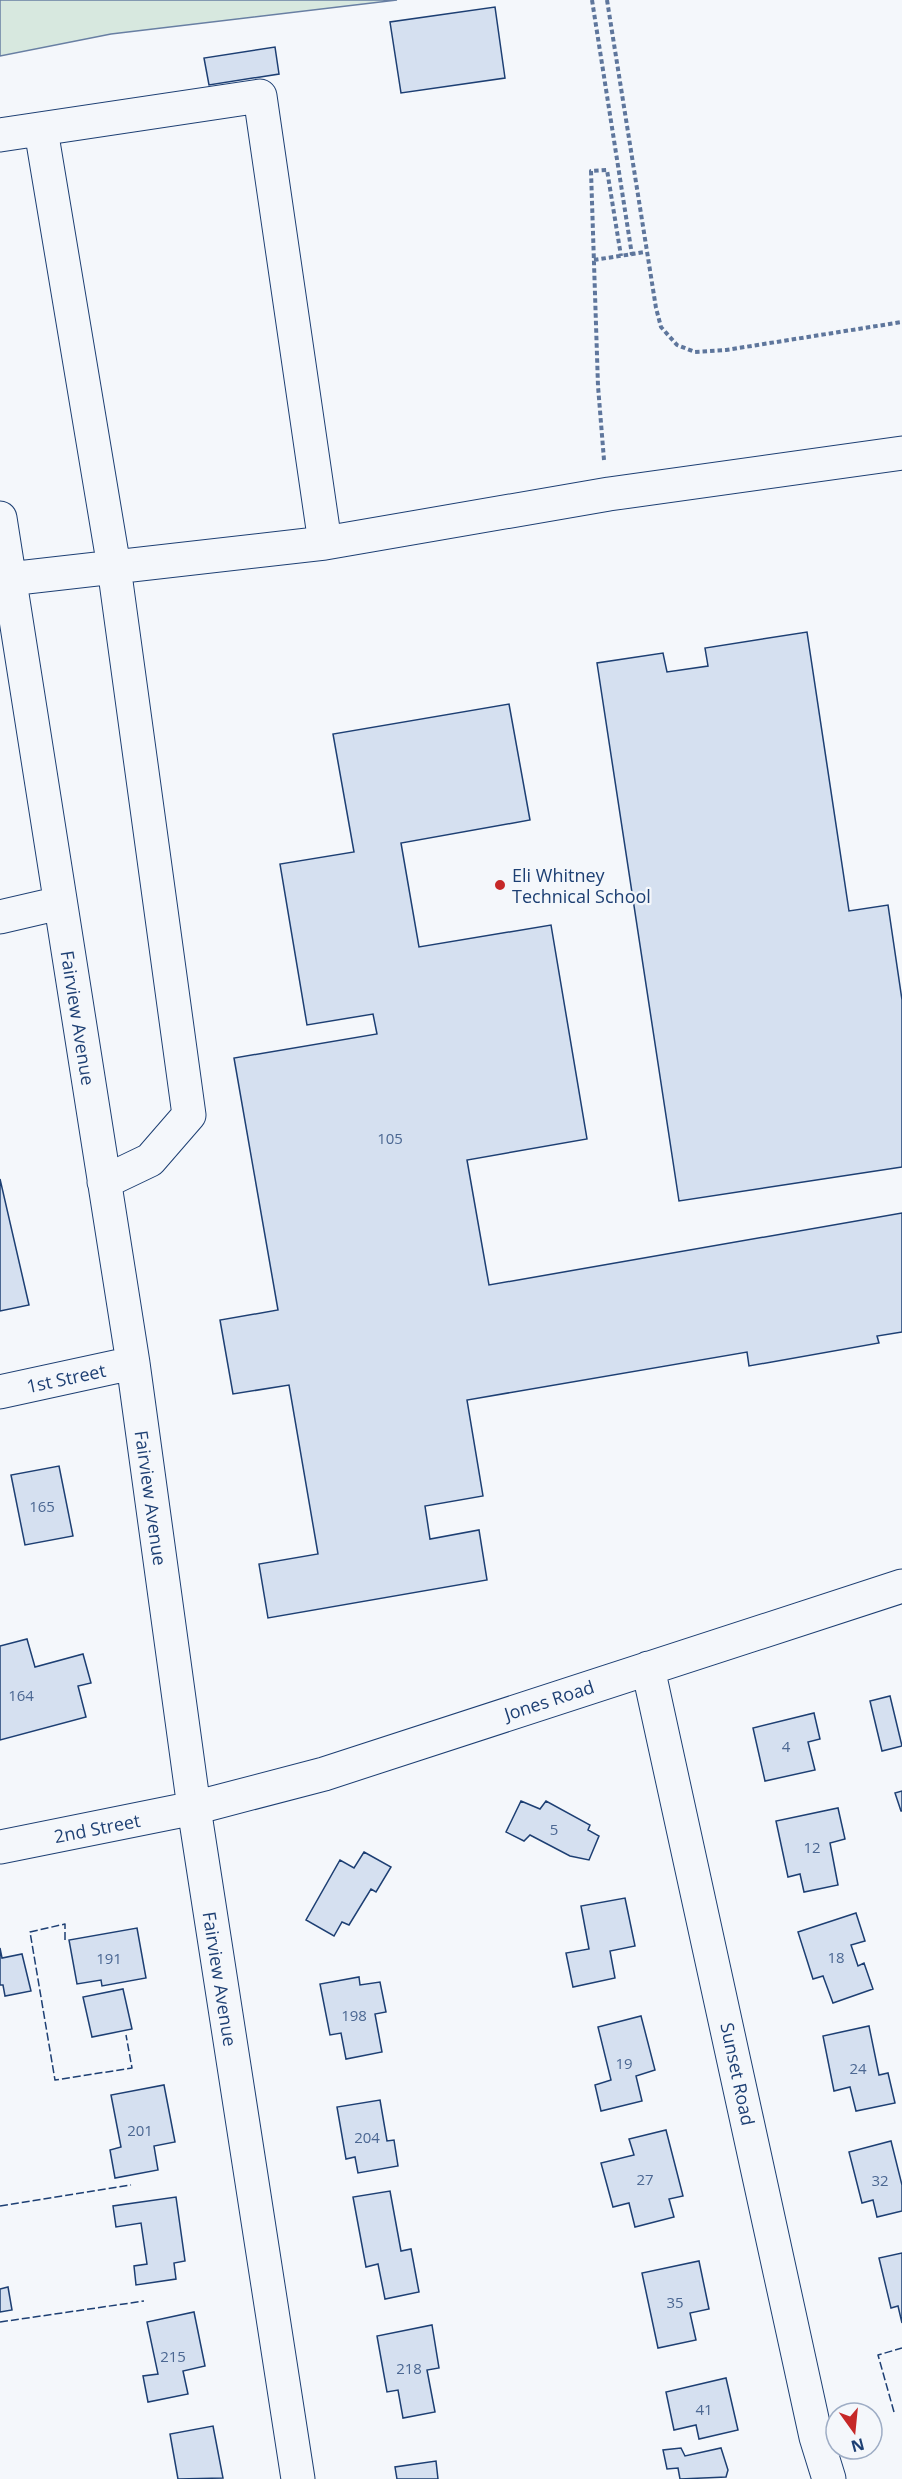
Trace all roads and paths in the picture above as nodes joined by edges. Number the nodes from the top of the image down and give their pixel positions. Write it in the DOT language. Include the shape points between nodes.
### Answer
graph roads {
  1 [pos="592,0"];
  2 [pos="607,0"];
  3 [pos="41,130"];
  4 [pos="0,135"];
  5 [pos="645,252"];
  6 [pos="632,255"];
  7 [pos="621,256"];
  8 [pos="594,260"];
  9 [pos="902,322"];
  10 [pos="902,453"];
  11 [pos="609,494"];
  12 [pos="0,518"];
  13 [pos="325,543"];
  14 [pos="114,567"];
  15 [pos="9,579"];
  16 [pos="60,903"];
  17 [pos="0,917"];
  18 [pos="104,1182"];
  19 [pos="133,1363"];
  20 [pos="0,1392"];
  21 [pos="902,1586"];
  22 [pos="648,1668"];
  23 [pos="194,1808"];
  24 [pos="0,1847"];
  25 [pos="298,2479"];
  26 [pos="829,2479"];
  1 -- 6 [label="path"];
  2 -- 5 [label="path"];
  3 -- 4 [label="street"];
  3 -- 13 [label="street" via="260,96"];
  3 -- 14 [label="street"];
  5 -- 6 [label="path"];
  5 -- 9 [label="path" via="662,327 677,345 694,352"];
  6 -- 7 [label="path"];
  7 -- 8 [label="path"];
  7 -- 8 [label="path" via="607,170 591,171"];
  8 -- 11 [label="path" via="599,406"];
  10 -- 11 [label="street"];
  11 -- 13 [label="street"];
  12 -- 15 [label="street, Fairview Avenue"];
  13 -- 14 [label="street"];
  14 -- 15 [label="street"];
  14 -- 18 [label="street" via="189,1115 150,1160"];
  15 -- 16 [label="street, Fairview Avenue"];
  16 -- 17 [label="street"];
  16 -- 18 [label="street, Fairview Avenue"];
  18 -- 19 [label="street, Fairview Avenue"];
  19 -- 20 [label="street, 1st Street"];
  19 -- 23 [label="street, Fairview Avenue"];
  21 -- 22 [label="street, Jones Road"];
  22 -- 23 [label="street, Jones Road" via="324,1774"];
  22 -- 26 [label="street, Sunset Road" via="816,2437"];
  23 -- 24 [label="street, 2nd Street"];
  23 -- 25 [label="street, Fairview Avenue"];
}
